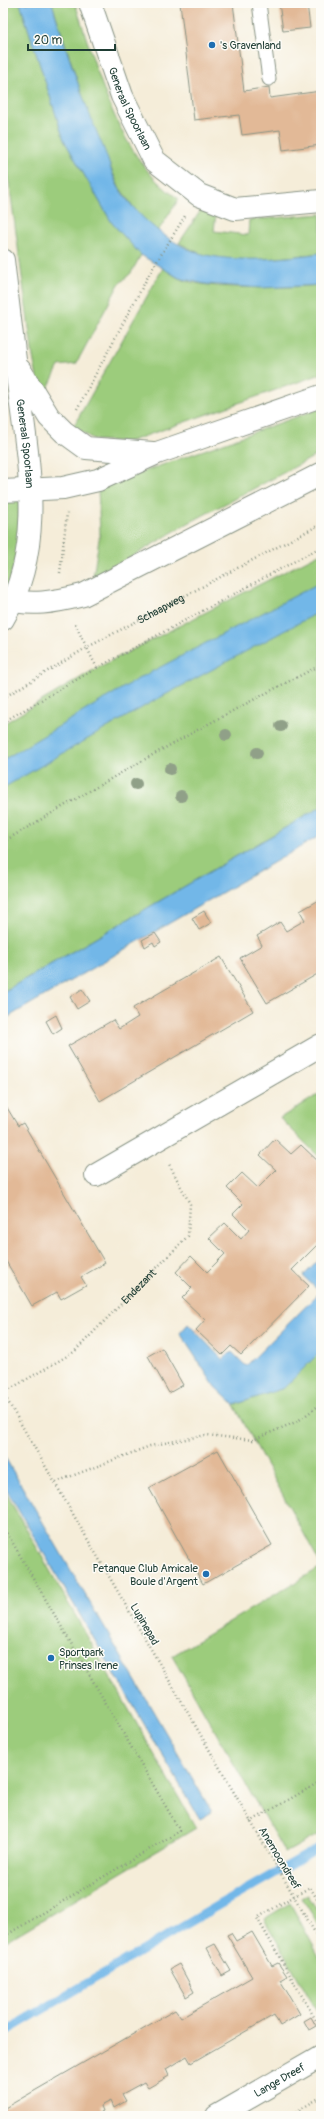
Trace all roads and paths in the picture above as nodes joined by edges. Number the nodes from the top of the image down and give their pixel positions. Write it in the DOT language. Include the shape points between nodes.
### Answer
graph roads {
  1 [pos="90,3"];
  2 [pos="259,3"];
  3 [pos="269,79"];
  4 [pos="321,201"];
  5 [pos="176,229"];
  6 [pos="3,260"];
  7 [pos="15,362"];
  8 [pos="321,396"];
  9 [pos="64,432"];
  10 [pos="157,453"];
  11 [pos="321,474"];
  12 [pos="63,488"];
  13 [pos="30,490"];
  14 [pos="3,491"];
  15 [pos="321,524"];
  16 [pos="321,547"];
  17 [pos="65,599"];
  18 [pos="6,606"];
  19 [pos="86,648"];
  20 [pos="321,664"];
  21 [pos="97,668"];
  22 [pos="3,698"];
  23 [pos="3,722"];
  24 [pos="3,842"];
  25 [pos="321,1045"];
  26 [pos="158,1141"];
  27 [pos="96,1175"];
  28 [pos="3,1393"];
  29 [pos="321,1404"];
  30 [pos="56,1482"];
  31 [pos="3,1526"];
  32 [pos="321,1781"];
  33 [pos="250,1822"];
  34 [pos="293,1894"];
  35 [pos="321,1906"];
  36 [pos="3,1937"];
  37 [pos="321,1943"];
  38 [pos="321,2029"];
  39 [pos="321,2056"];
  40 [pos="321,2097"];
  41 [pos="217,2116"];
  42 [pos="289,2116"];
  1 -- 4 [label="street, Generaal Spoorlaan" via="122,96 154,160 199,195 235,208"];
  2 -- 3 [label="lane"];
  5 -- 9 [label="path"];
  6 -- 7 [label="street, Generaal Spoorlaan"];
  7 -- 9 [label="street" via="49,417"];
  7 -- 13 [label="street, Generaal Spoorlaan"];
  8 -- 10 [label="street"];
  9 -- 10 [label="street" via="86,448"];
  10 -- 12 [label="street" via="98,480"];
  11 -- 17 [label="street" via="83,595"];
  12 -- 13 [label="street"];
  12 -- 17 [label="path" via="67,516 60,573"];
  13 -- 14 [label="street"];
  13 -- 18 [label="street, Generaal Spoorlaan" via="31,520 26,566"];
  15 -- 19 [label="path, Schaapweg"];
  16 -- 21 [label="path"];
  17 -- 18 [label="street"];
  17 -- 19 [label="path"];
  19 -- 21 [label="path"];
  19 -- 22 [label="path, Schaapweg"];
  20 -- 24 [label="path" via="66,804"];
  21 -- 23 [label="path"];
  25 -- 26 [label="street"];
  26 -- 27 [label="street"];
  26 -- 28 [label="path, Endezant" via="190,1204 188,1236 74,1352"];
  28 -- 30 [label="path, Lupinepad"];
  29 -- 30 [label="path" via="298,1421 253,1440 206,1435 150,1446"];
  30 -- 33 [label="path, Lupinepad"];
  31 -- 36 [label="path" via="180,1832"];
  32 -- 33 [label="path"];
  33 -- 34 [label="path, Anemoondreef"];
  34 -- 35 [label="path" via="310,1887"];
  34 -- 37 [label="path, Anemoondreef"];
  34 -- 38 [label="path" via="257,1918"];
  39 -- 41 [label="street, Lange Dreef"];
  40 -- 42 [label="path"];
}
